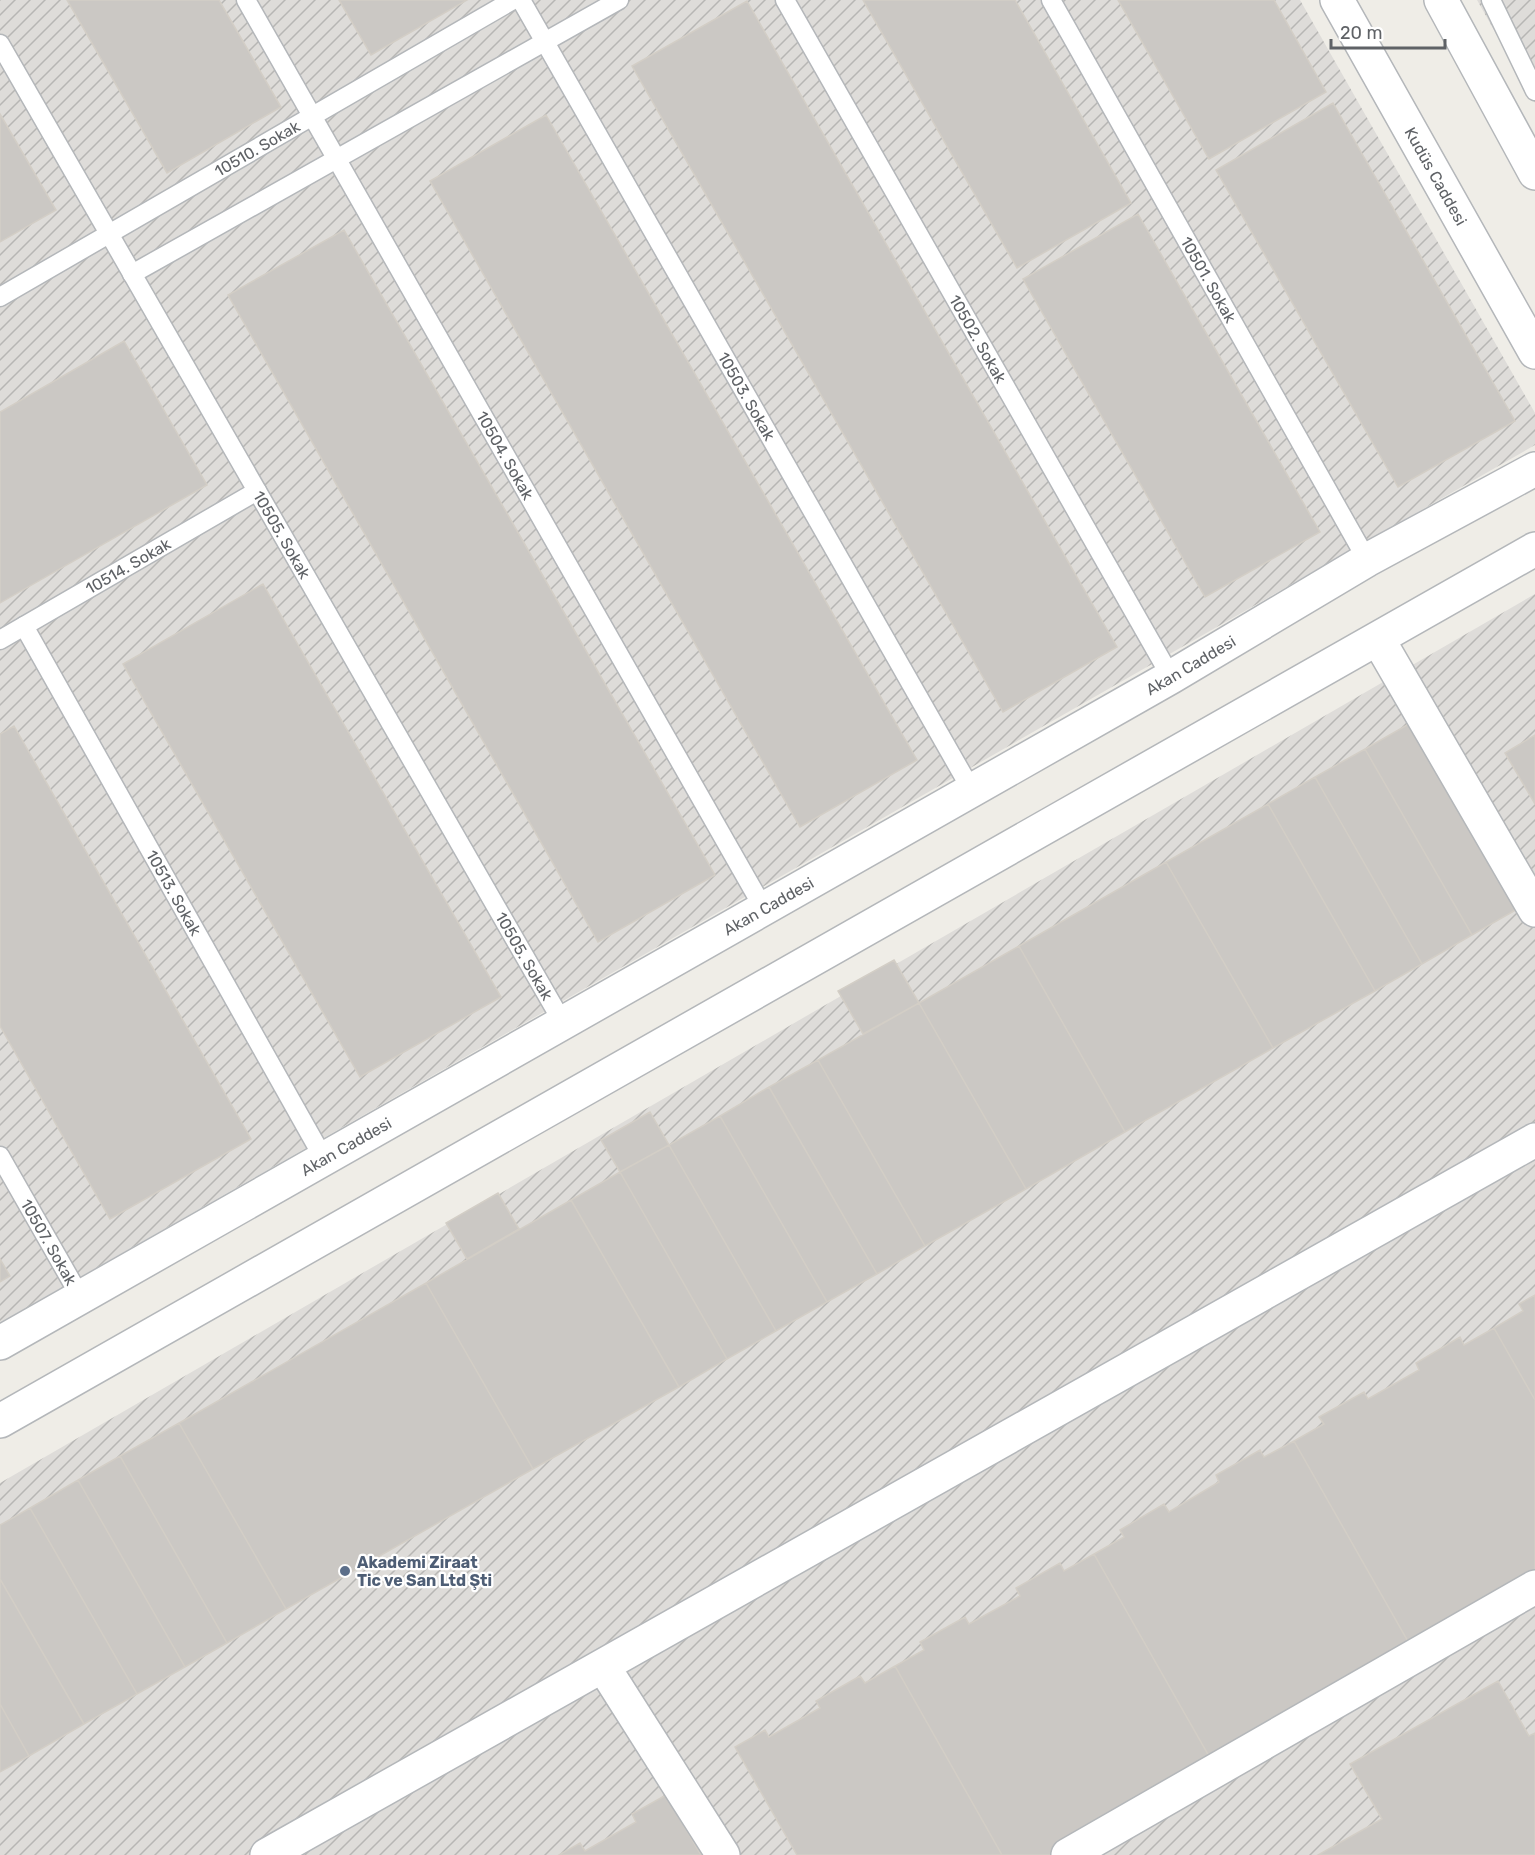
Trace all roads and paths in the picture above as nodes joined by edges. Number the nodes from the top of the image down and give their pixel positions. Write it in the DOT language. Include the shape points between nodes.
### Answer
graph roads {
  1 [pos="246,0"];
  2 [pos="513,0"];
  3 [pos="521,0"];
  4 [pos="619,0"];
  5 [pos="785,0"];
  6 [pos="1051,0"];
  7 [pos="1337,0"];
  8 [pos="1441,0"];
  9 [pos="1491,0"];
  10 [pos="545,42"];
  11 [pos="0,44"];
  12 [pos="1535,92"];
  13 [pos="312,116"];
  14 [pos="337,160"];
  15 [pos="1535,173"];
  16 [pos="109,233"];
  17 [pos="132,274"];
  18 [pos="0,297"];
  19 [pos="1535,352"];
  20 [pos="1535,469"];
  21 [pos="257,491"];
  22 [pos="1535,549"];
  23 [pos="1367,560"];
  24 [pos="24,626"];
  25 [pos="1378,639"];
  26 [pos="0,640"];
  27 [pos="1171,677"];
  28 [pos="972,791"];
  29 [pos="764,909"];
  30 [pos="1535,910"];
  31 [pos="563,1023"];
  32 [pos="1535,1140"];
  33 [pos="0,1156"];
  34 [pos="324,1159"];
  35 [pos="81,1298"];
  36 [pos="0,1343"];
  37 [pos="0,1422"];
  38 [pos="1535,1587"];
  39 [pos="603,1665"];
  40 [pos="267,1855"];
  41 [pos="723,1855"];
  42 [pos="1068,1855"];
  1 -- 13 [label="lane, 10504. Sokak"];
  2 -- 13 [label="lane, 10510. Sokak"];
  3 -- 10 [label="lane, 10503. Sokak"];
  4 -- 10 [label="lane"];
  5 -- 27 [label="lane, 10502. Sokak"];
  6 -- 23 [label="lane, 10501. Sokak"];
  7 -- 19 [label="street, Kudüs Caddesi"];
  8 -- 15 [label="street"];
  9 -- 12 [label="lane"];
  10 -- 14 [label="lane"];
  10 -- 28 [label="lane, 10503. Sokak"];
  11 -- 16 [label="lane, 10505. Sokak"];
  13 -- 14 [label="lane, 10504. Sokak"];
  13 -- 16 [label="lane, 10510. Sokak"];
  14 -- 17 [label="lane"];
  14 -- 29 [label="lane, 10504. Sokak"];
  16 -- 17 [label="lane, 10505. Sokak"];
  16 -- 18 [label="lane, 10510. Sokak"];
  17 -- 21 [label="lane, 10505. Sokak"];
  20 -- 23 [label="street, Akan Caddesi"];
  21 -- 24 [label="lane, 10514. Sokak"];
  21 -- 31 [label="lane, 10505. Sokak"];
  22 -- 25 [label="street"];
  23 -- 27 [label="street, Akan Caddesi"];
  24 -- 26 [label="lane, 10514. Sokak"];
  24 -- 34 [label="lane, 10513. Sokak"];
  25 -- 30 [label="street"];
  25 -- 37 [label="street"];
  27 -- 28 [label="street, Akan Caddesi"];
  28 -- 29 [label="street, Akan Caddesi"];
  29 -- 31 [label="street, Akan Caddesi"];
  31 -- 34 [label="street, Akan Caddesi"];
  32 -- 39 [label="street"];
  33 -- 35 [label="lane, 10507. Sokak"];
  34 -- 35 [label="street, Akan Caddesi"];
  35 -- 36 [label="street, Akan Caddesi"];
  38 -- 42 [label="street"];
  39 -- 40 [label="street"];
  39 -- 41 [label="street"];
}
